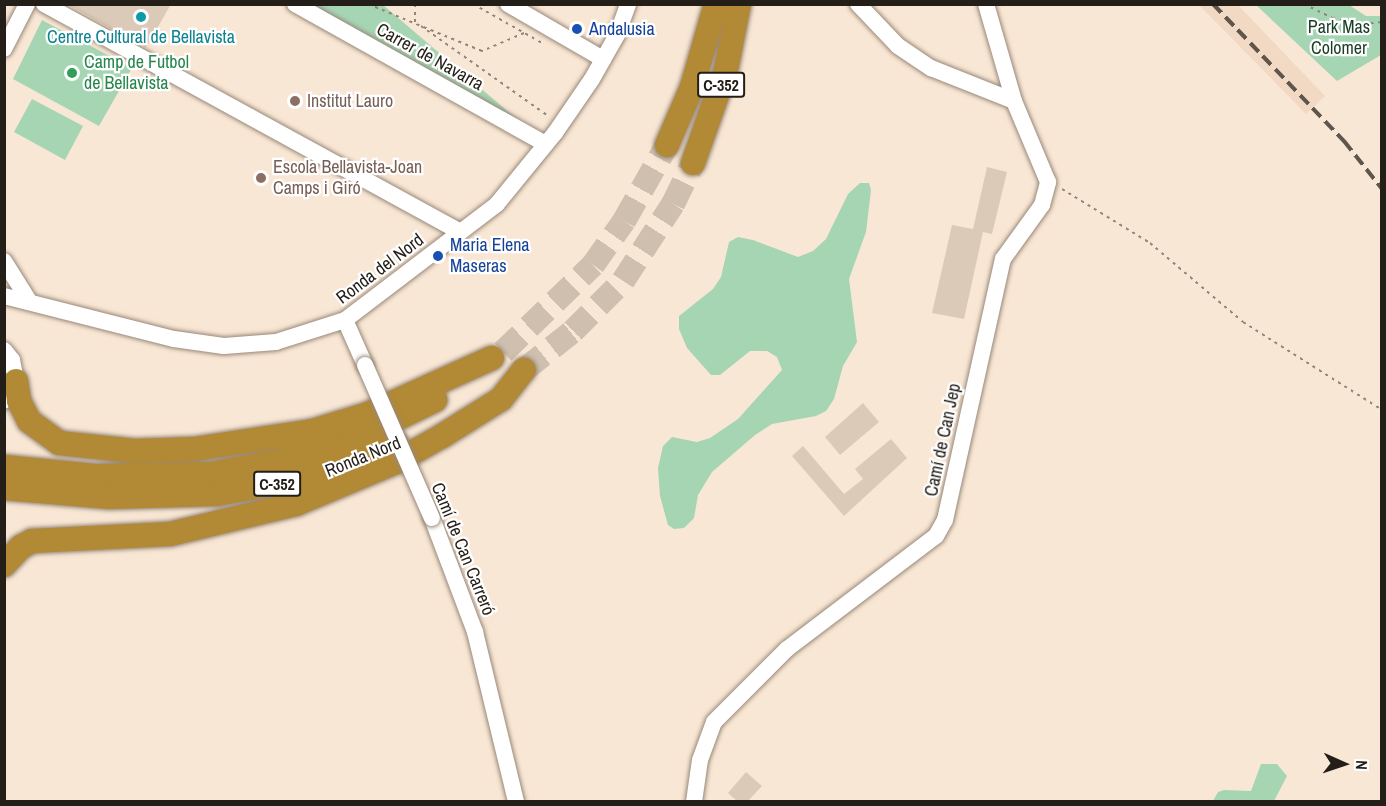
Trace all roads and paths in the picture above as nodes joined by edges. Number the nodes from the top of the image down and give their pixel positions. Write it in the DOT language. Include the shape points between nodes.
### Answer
graph roads {
  1 [pos="27,4"];
  2 [pos="44,4"];
  3 [pos="295,4"];
  4 [pos="368,4"];
  5 [pos="415,4"];
  6 [pos="473,4"];
  7 [pos="508,4"];
  8 [pos="628,4"];
  9 [pos="716,4"];
  10 [pos="739,4"];
  11 [pos="858,4"];
  12 [pos="986,4"];
  13 [pos="1304,4"];
  14 [pos="1382,22"];
  15 [pos="415,24"];
  16 [pos="421,26"];
  17 [pos="524,33"];
  18 [pos="552,48"];
  19 [pos="4,49"];
  20 [pos="603,59"];
  21 [pos="1014,101"];
  22 [pos="554,122"];
  23 [pos="546,144"];
  24 [pos="667,145"];
  25 [pos="693,163"];
  26 [pos="1048,182"];
  27 [pos="460,232"];
  28 [pos="4,261"];
  29 [pos="4,296"];
  30 [pos="29,301"];
  31 [pos="345,320"];
  32 [pos="4,350"];
  33 [pos="10,391"];
  34 [pos="1382,410"];
  35 [pos="4,467"];
  36 [pos="4,488"];
  37 [pos="4,565"];
  38 [pos="516,801"];
  39 [pos="694,801"];
  1 -- 19 [label="street"];
  2 -- 27 [label="street"];
  3 -- 23 [label="street, Carrer de Navarra"];
  4 -- 15 [label="path"];
  5 -- 15 [label="path"];
  6 -- 17 [label="path"];
  7 -- 20 [label="street"];
  8 -- 20 [label="street, Ronda del Nord"];
  9 -- 24 [label="highway, C-352" via="692,87"];
  10 -- 25 [label="highway, C-352" via="726,70"];
  11 -- 21 [label="street" via="898,46 931,68"];
  12 -- 21 [label="street"];
  13 -- 14 [label="path" via="1333,18 1363,24"];
  15 -- 16 [label="path"];
  16 -- 17 [label="path" via="482,51"];
  16 -- 22 [label="path" via="538,105"];
  17 -- 18 [label="path"];
  20 -- 23 [label="street, Ronda del Nord"];
  21 -- 26 [label="street"];
  23 -- 27 [label="street, Ronda del Nord" via="497,204"];
  26 -- 34 [label="path" via="1097,207 1150,243 1243,322"];
  26 -- 39 [label="street, Camí de Can Jep" via="1042,205 1003,259 945,520 936,536 787,649 714,722 700,760"];
  27 -- 31 [label="street, Ronda del Nord"];
  28 -- 30 [label="street"];
  29 -- 30 [label="street, Ronda del Nord"];
  30 -- 31 [label="street, Ronda del Nord" via="174,339 224,346 276,342"];
  31 -- 38 [label="street, Camí de Can Carreró, bridge" via="432,518 476,632"];
  32 -- 33 [label="street" via="12,360"];
  33 -- 35 [label="highway, Ronda Nord / C-352" via="29,421 59,443 135,451 194,449 313,431 368,414 497,355 406,417 306,456 210,474 141,477"];
  36 -- 37 [label="highway, Ronda Nord / C-352" via="162,498 217,494 313,477 411,438 524,370 501,399 442,436 387,466 296,504 170,534 33,541 21,547"];
}
